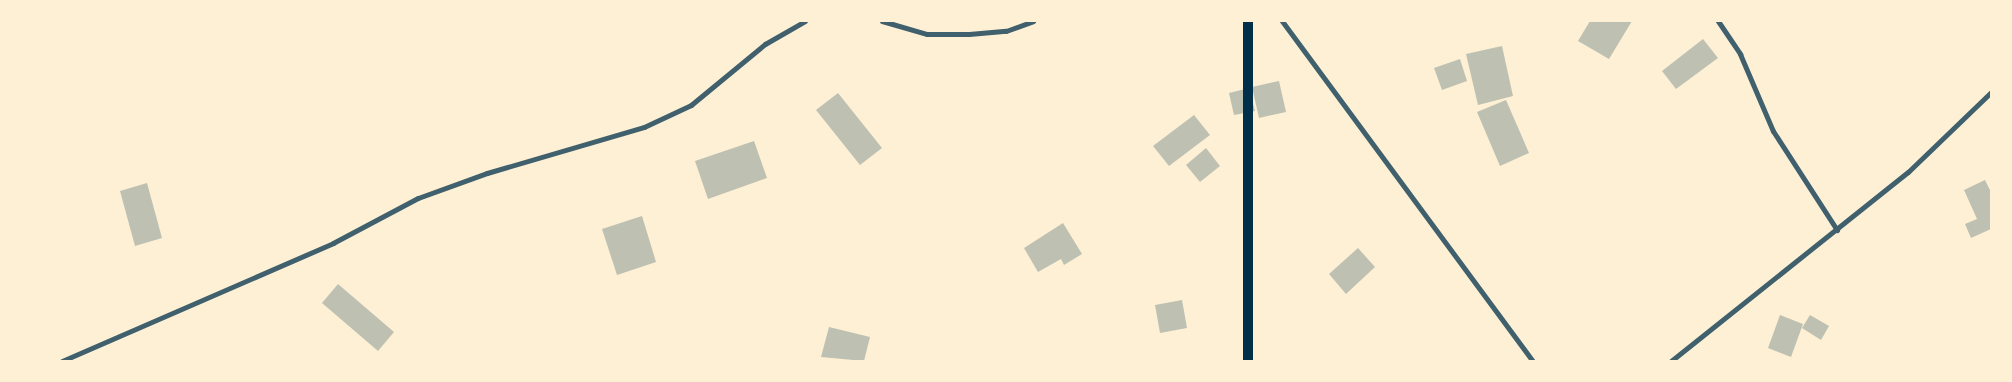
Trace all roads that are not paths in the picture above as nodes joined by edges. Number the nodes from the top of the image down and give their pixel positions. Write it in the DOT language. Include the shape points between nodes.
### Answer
graph roads {
  1 [pos="805,21"];
  2 [pos="882,21"];
  3 [pos="1033,21"];
  4 [pos="1248,21"];
  5 [pos="1282,21"];
  6 [pos="1718,21"];
  7 [pos="1991,92"];
  8 [pos="1837,230"];
  9 [pos="62,361"];
  10 [pos="1248,361"];
  11 [pos="1533,361"];
  12 [pos="1671,361"];
  1 -- 9 [label="street" via="765,44 691,105 644,127 487,173 418,198 333,243"];
  2 -- 3 [label="street" via="927,34 969,34 1006,30"];
  4 -- 10 [label="main road"];
  5 -- 11 [label="street"];
  6 -- 8 [label="street" via="1740,54 1773,131"];
  7 -- 8 [label="street" via="1950,134"];
  8 -- 12 [label="street"];
}
